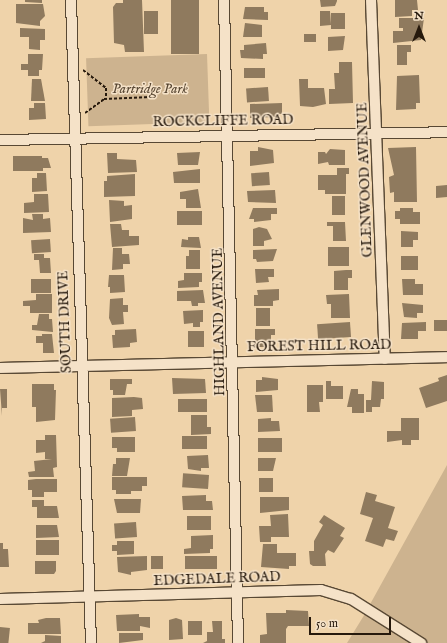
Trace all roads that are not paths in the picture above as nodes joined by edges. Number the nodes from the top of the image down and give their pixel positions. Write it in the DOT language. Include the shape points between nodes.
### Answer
graph roads {
  1 [pos="71,0"];
  2 [pos="224,0"];
  3 [pos="371,0"];
  4 [pos="447,132"];
  5 [pos="377,133"];
  6 [pos="229,135"];
  7 [pos="74,138"];
  8 [pos="0,140"];
  9 [pos="447,356"];
  10 [pos="386,359"];
  11 [pos="234,362"];
  12 [pos="81,367"];
  13 [pos="0,368"];
  14 [pos="237,593"];
  15 [pos="89,596"];
  16 [pos="0,599"];
  17 [pos="91,643"];
  18 [pos="238,643"];
  19 [pos="421,643"];
  1 -- 7 [label="street, SOUTH DRIVE"];
  2 -- 6 [label="street, HIGHLAND AVENUE"];
  3 -- 5 [label="street, GLENWOOD AVENUE"];
  4 -- 5 [label="street, ROCKCLIFFE ROAD"];
  5 -- 6 [label="street, ROCKCLIFFE ROAD"];
  5 -- 10 [label="street, GLENWOOD AVENUE"];
  6 -- 7 [label="street, ROCKCLIFFE ROAD"];
  6 -- 11 [label="street, HIGHLAND AVENUE"];
  7 -- 8 [label="street, ROCKCLIFFE ROAD"];
  7 -- 12 [label="street, SOUTH DRIVE"];
  9 -- 10 [label="street, FOREST HILL ROAD"];
  10 -- 11 [label="street, FOREST HILL ROAD"];
  11 -- 12 [label="street, FOREST HILL ROAD"];
  11 -- 14 [label="street, HIGHLAND AVENUE"];
  12 -- 13 [label="street, FOREST HILL ROAD"];
  12 -- 15 [label="street, SOUTH DRIVE"];
  14 -- 15 [label="street, EDGEDALE ROAD"];
  14 -- 18 [label="street, HIGHLAND AVENUE"];
  14 -- 19 [label="street, EDGEDALE ROAD" via="321,590 351,599"];
  15 -- 16 [label="street, EDGEDALE ROAD"];
  15 -- 17 [label="street, SOUTH DRIVE"];
}
